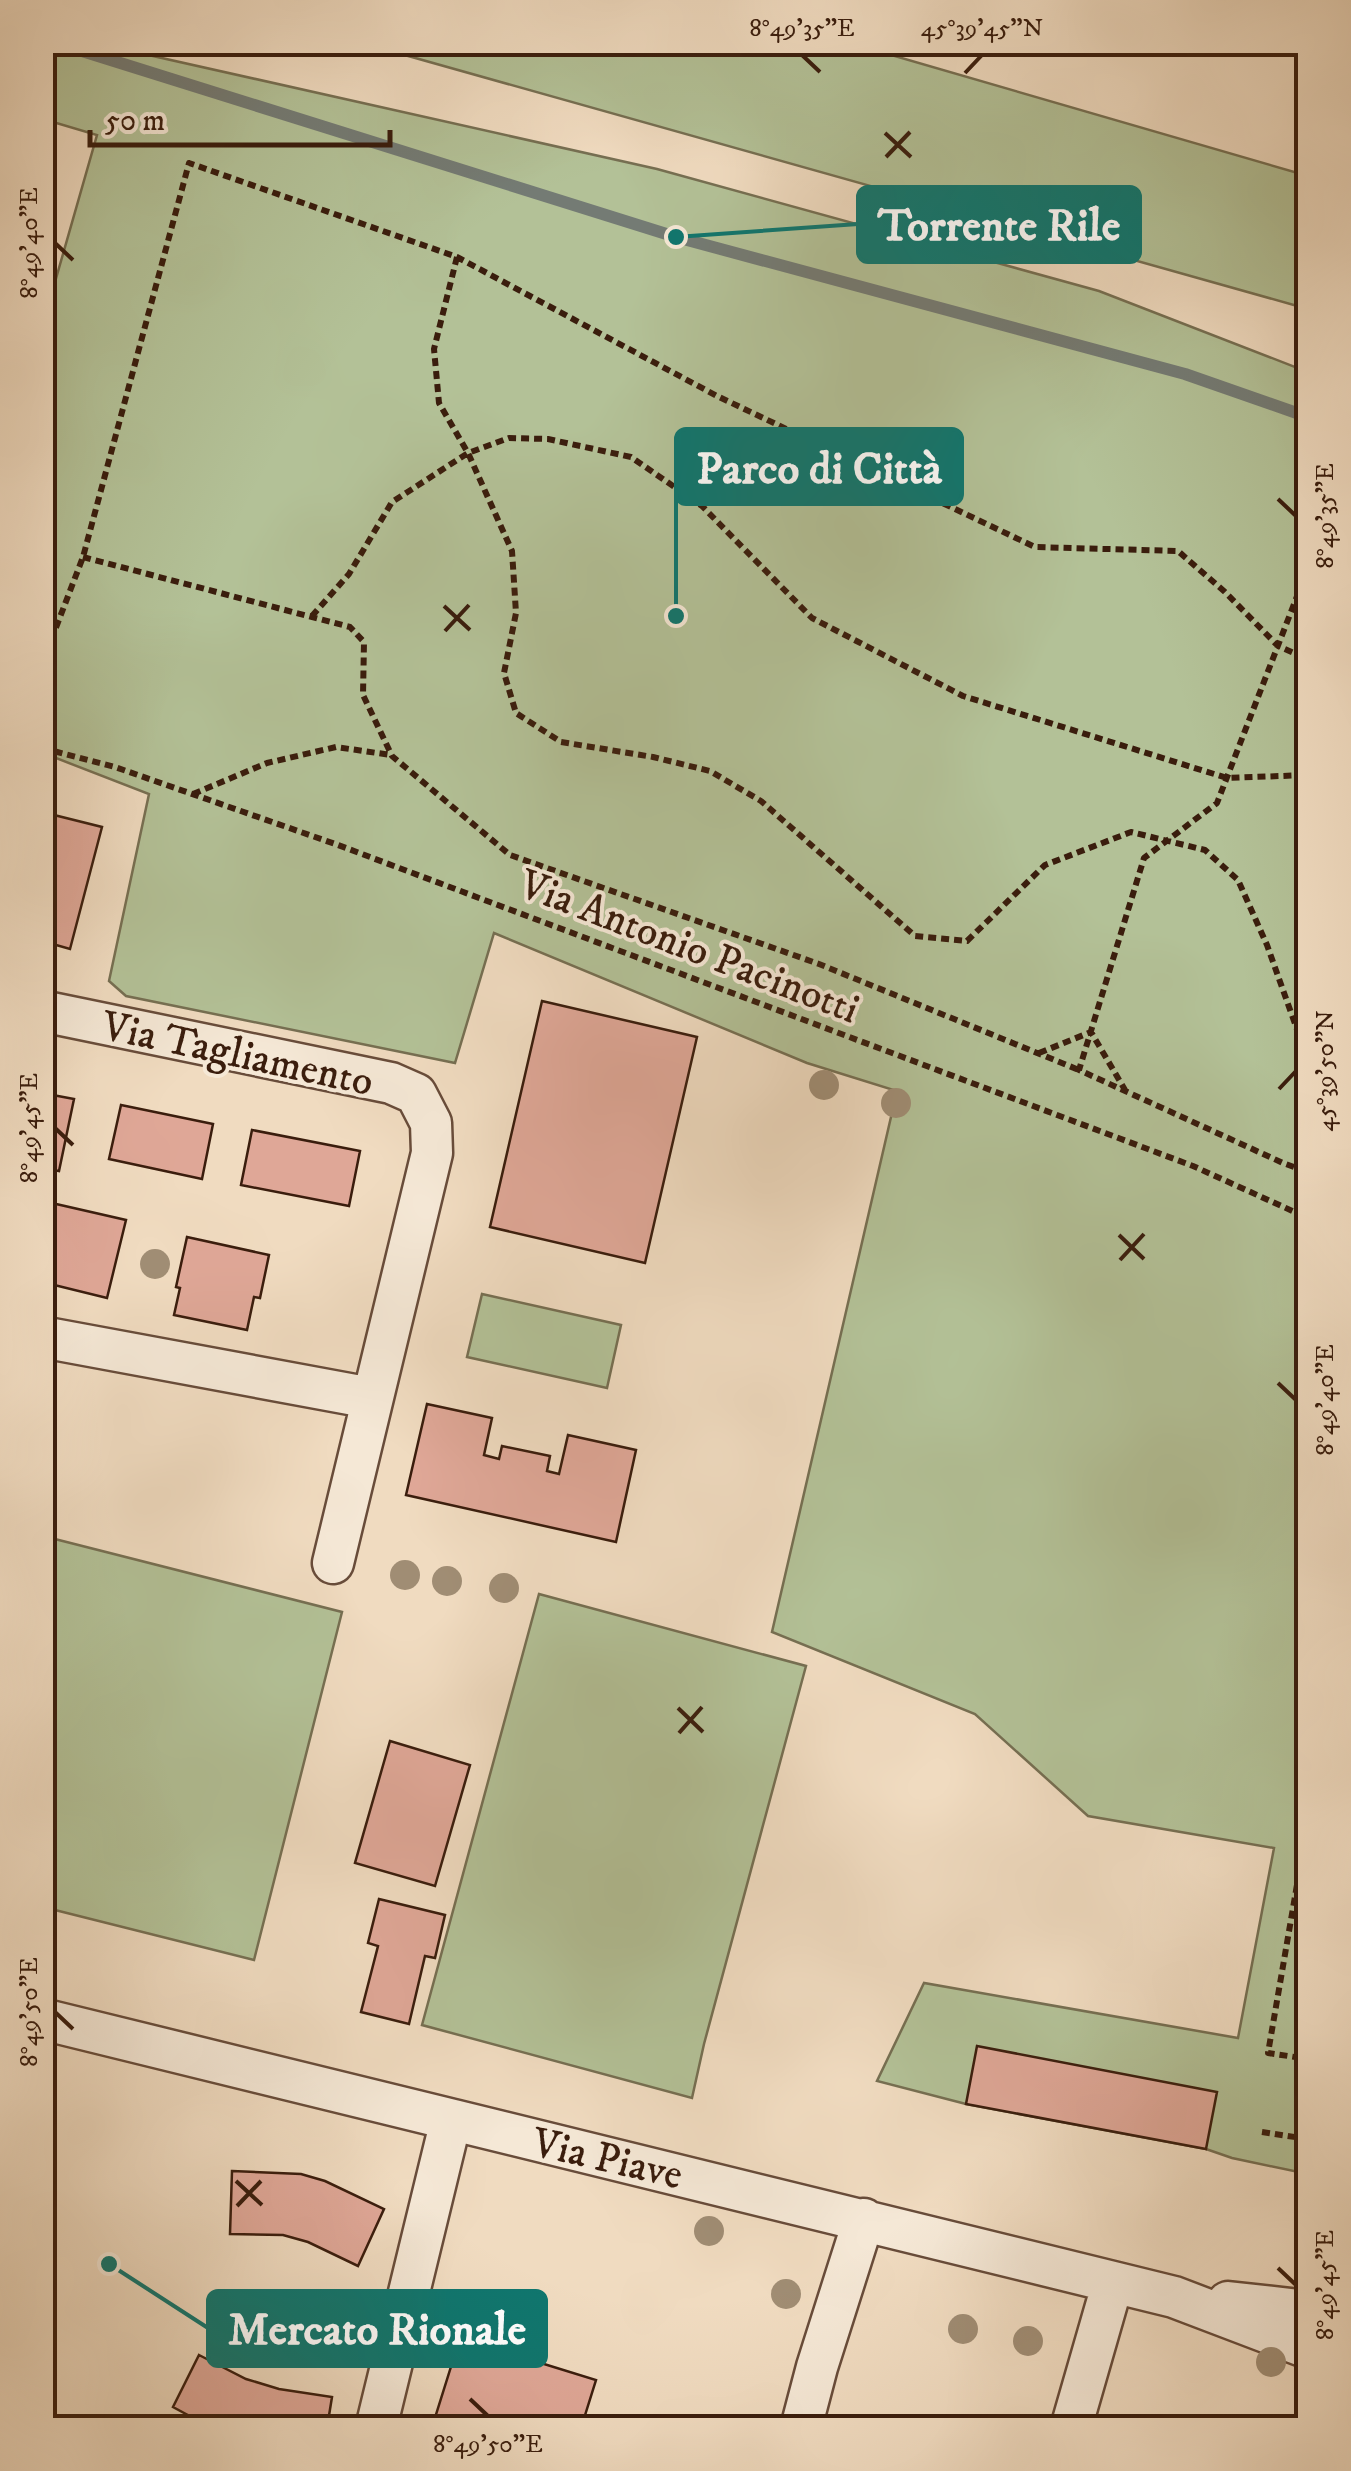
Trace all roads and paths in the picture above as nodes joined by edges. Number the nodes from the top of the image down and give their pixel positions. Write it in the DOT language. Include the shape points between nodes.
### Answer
graph roads {
  1 [pos="457,258"];
  2 [pos="468,453"];
  3 [pos="83,558"];
  4 [pos="1308,568"];
  5 [pos="312,616"];
  6 [pos="1278,646"];
  7 [pos="1308,659"];
  8 [pos="42,664"];
  9 [pos="42,748"];
  10 [pos="392,756"];
  11 [pos="1308,775"];
  12 [pos="1227,778"];
  13 [pos="193,794"];
  14 [pos="1169,840"];
  15 [pos="42,1011"];
  16 [pos="1091,1032"];
  17 [pos="1038,1054"];
  18 [pos="1308,1054"];
  19 [pos="1078,1070"];
  20 [pos="1125,1092"];
  21 [pos="1308,1172"];
  22 [pos="1308,1218"];
  23 [pos="42,1337"];
  24 [pos="371,1398"];
  25 [pos="333,1563"];
  26 [pos="1308,1821"];
  27 [pos="42,2019"];
  28 [pos="1308,2060"];
  29 [pos="451,2120"];
  30 [pos="1262,2132"];
  31 [pos="1308,2139"];
  32 [pos="864,2220"];
  33 [pos="1113,2282"];
  34 [pos="1174,2297"];
  35 [pos="1308,2310"];
  36 [pos="1308,2348"];
  37 [pos="376,2428"];
  38 [pos="801,2428"];
  39 [pos="1070,2428"];
  1 -- 2 [label="path" via="434,348 439,403"];
  1 -- 3 [label="path" via="189,163"];
  1 -- 6 [label="path" via="716,396 1035,548 1178,551"];
  2 -- 5 [label="path" via="392,502 349,574"];
  2 -- 12 [label="path" via="509,438 548,439 631,457 702,506 812,618 963,696"];
  2 -- 14 [label="path" via="512,551 516,613 504,673 516,713 561,742 710,771 761,800 915,936 967,942 1045,865 1131,832"];
  3 -- 5 [label="path"];
  3 -- 8 [label="path"];
  4 -- 6 [label="path"];
  5 -- 10 [label="path" via="350,627 364,642 363,695"];
  6 -- 7 [label="path"];
  6 -- 12 [label="path"];
  9 -- 13 [label="path, Via Antonio Pacinotti"];
  10 -- 13 [label="path" via="336,747 266,764"];
  10 -- 17 [label="path" via="510,854 819,964"];
  11 -- 12 [label="path"];
  12 -- 14 [label="path" via="1217,803"];
  13 -- 22 [label="path, Via Antonio Pacinotti" via="1193,1166"];
  14 -- 16 [label="path" via="1144,858"];
  14 -- 18 [label="path" via="1205,850 1238,880"];
  15 -- 24 [label="street, Via Tagliamento" via="391,1083 416,1094 431,1123 432,1154"];
  16 -- 17 [label="path"];
  16 -- 19 [label="path"];
  16 -- 20 [label="path"];
  17 -- 19 [label="path"];
  19 -- 20 [label="path"];
  20 -- 21 [label="path"];
  23 -- 24 [label="street"];
  24 -- 25 [label="street, Via Tagliamento"];
  26 -- 28 [label="path" via="1268,2052"];
  27 -- 29 [label="street, Via Piave"];
  29 -- 32 [label="street, Via Piave"];
  29 -- 37 [label="street"];
  30 -- 31 [label="path"];
  32 -- 33 [label="street, Via Piave"];
  32 -- 38 [label="street"];
  33 -- 34 [label="street, Via Piave"];
  33 -- 39 [label="street"];
  34 -- 35 [label="street, Via Piave"];
  34 -- 36 [label="street, Via Piave"];
}
